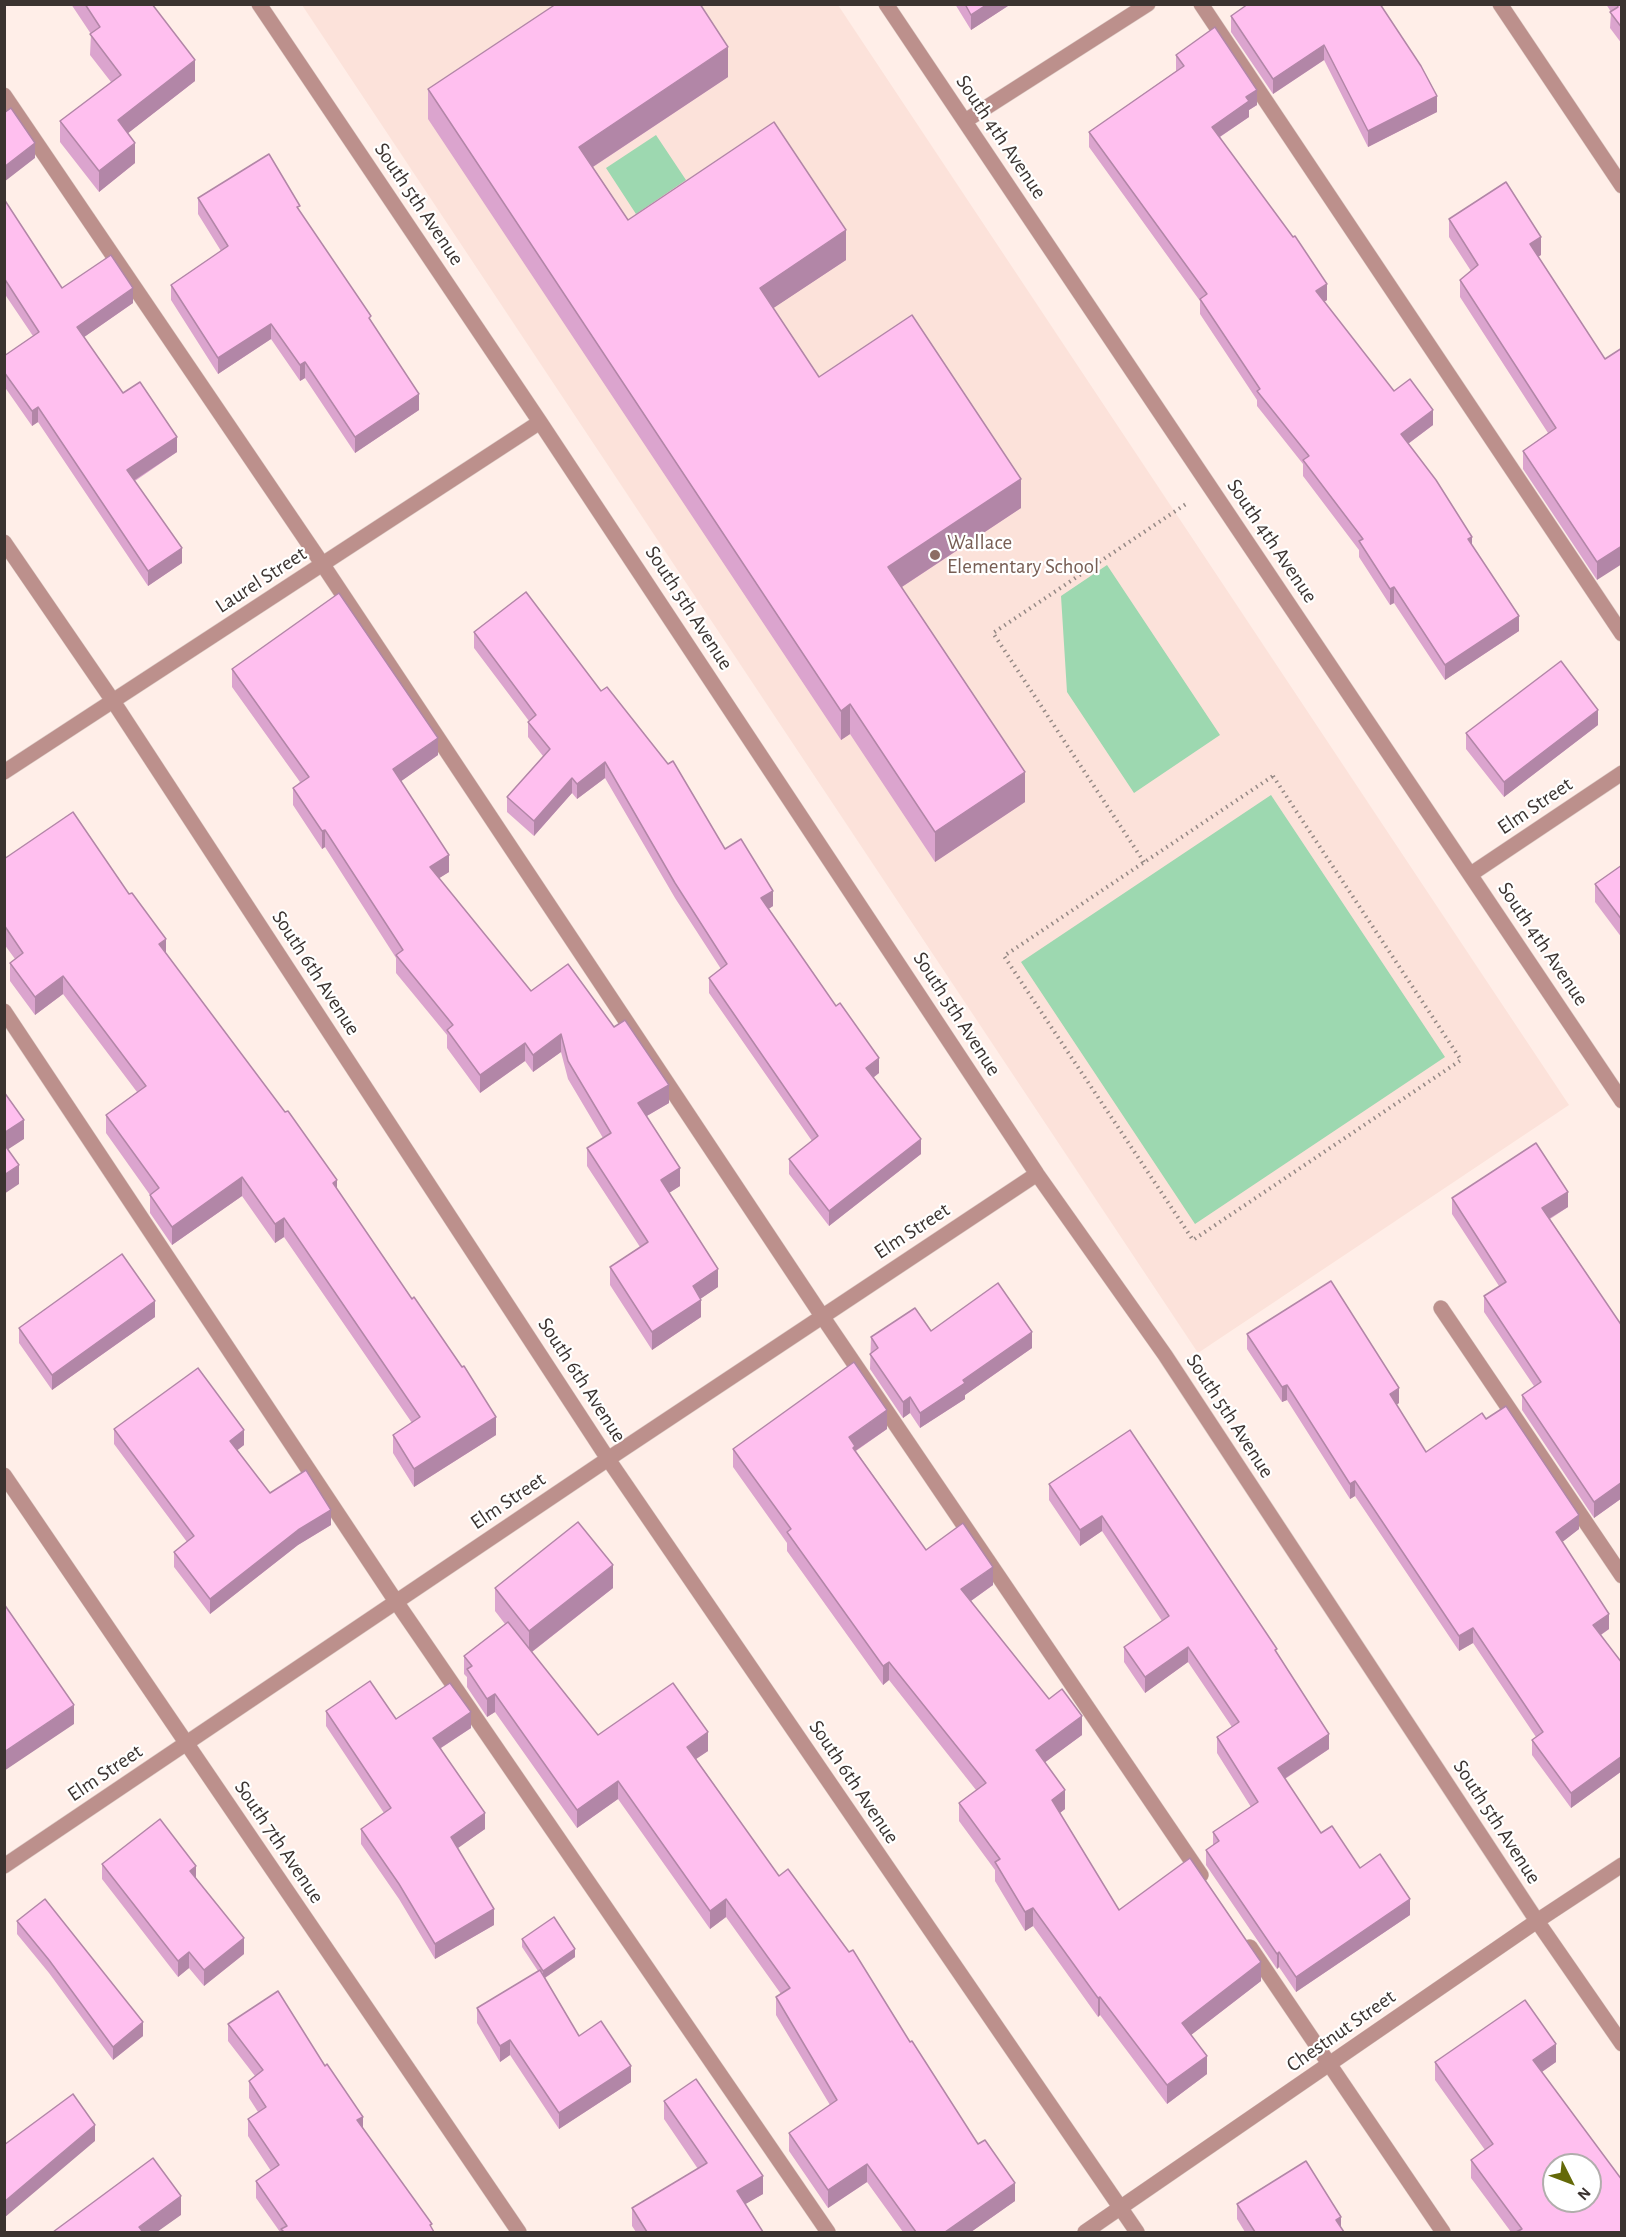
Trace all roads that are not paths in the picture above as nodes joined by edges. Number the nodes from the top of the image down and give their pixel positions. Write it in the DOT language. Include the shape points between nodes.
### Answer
graph roads {
  1 [pos="259,4"];
  2 [pos="886,4"];
  3 [pos="1148,4"];
  4 [pos="1201,4"];
  5 [pos="1500,4"];
  6 [pos="4,95"];
  7 [pos="965,121"];
  8 [pos="1622,186"];
  9 [pos="540,422"];
  10 [pos="4,542"];
  11 [pos="323,565"];
  12 [pos="1622,634"];
  13 [pos="113,701"];
  14 [pos="4,772"];
  15 [pos="1622,773"];
  16 [pos="1471,874"];
  17 [pos="4,1011"];
  18 [pos="1622,1101"];
  19 [pos="1037,1174"];
  20 [pos="1440,1308"];
  21 [pos="822,1316"];
  22 [pos="608,1459"];
  23 [pos="4,1474"];
  24 [pos="1622,1576"];
  25 [pos="397,1603"];
  26 [pos="186,1743"];
  27 [pos="1622,1865"];
  28 [pos="4,1866"];
  29 [pos="1210,1887"];
  30 [pos="1537,1921"];
  31 [pos="1243,1936"];
  32 [pos="1622,2044"];
  33 [pos="1330,2064"];
  34 [pos="1121,2208"];
  35 [pos="519,2232"];
  36 [pos="828,2232"];
  37 [pos="1085,2232"];
  38 [pos="1137,2232"];
  39 [pos="1443,2232"];
  1 -- 9 [label="street, South 5th Avenue"];
  2 -- 7 [label="street, South 4th Avenue"];
  3 -- 7 [label="street"];
  4 -- 12 [label="street"];
  5 -- 8 [label="street"];
  6 -- 11 [label="street"];
  7 -- 16 [label="street, South 4th Avenue"];
  9 -- 11 [label="street, Laurel Street"];
  9 -- 19 [label="street, South 5th Avenue"];
  10 -- 13 [label="street, South 6th Avenue"];
  11 -- 13 [label="street, Laurel Street"];
  11 -- 21 [label="street"];
  13 -- 14 [label="street, Laurel Street"];
  13 -- 22 [label="street, South 6th Avenue"];
  15 -- 16 [label="street, Elm Street"];
  16 -- 18 [label="street, South 4th Avenue"];
  17 -- 25 [label="street"];
  19 -- 21 [label="street, Elm Street"];
  19 -- 30 [label="street, South 5th Avenue" via="1165,1355"];
  20 -- 24 [label="street"];
  21 -- 22 [label="street, Elm Street"];
  21 -- 29 [label="street"];
  22 -- 25 [label="street, Elm Street"];
  22 -- 34 [label="street, South 6th Avenue"];
  23 -- 26 [label="street, South 7th Avenue"];
  25 -- 26 [label="street, Elm Street"];
  25 -- 36 [label="street"];
  26 -- 28 [label="street, Elm Street"];
  26 -- 35 [label="street, South 7th Avenue"];
  27 -- 30 [label="street, Chestnut Street"];
  30 -- 32 [label="street, South 5th Avenue"];
  30 -- 33 [label="street, Chestnut Street"];
  31 -- 33 [label="street"];
  33 -- 34 [label="street, Chestnut Street"];
  33 -- 39 [label="street"];
  34 -- 37 [label="street, Chestnut Street"];
  34 -- 38 [label="street, South 6th Avenue"];
}
